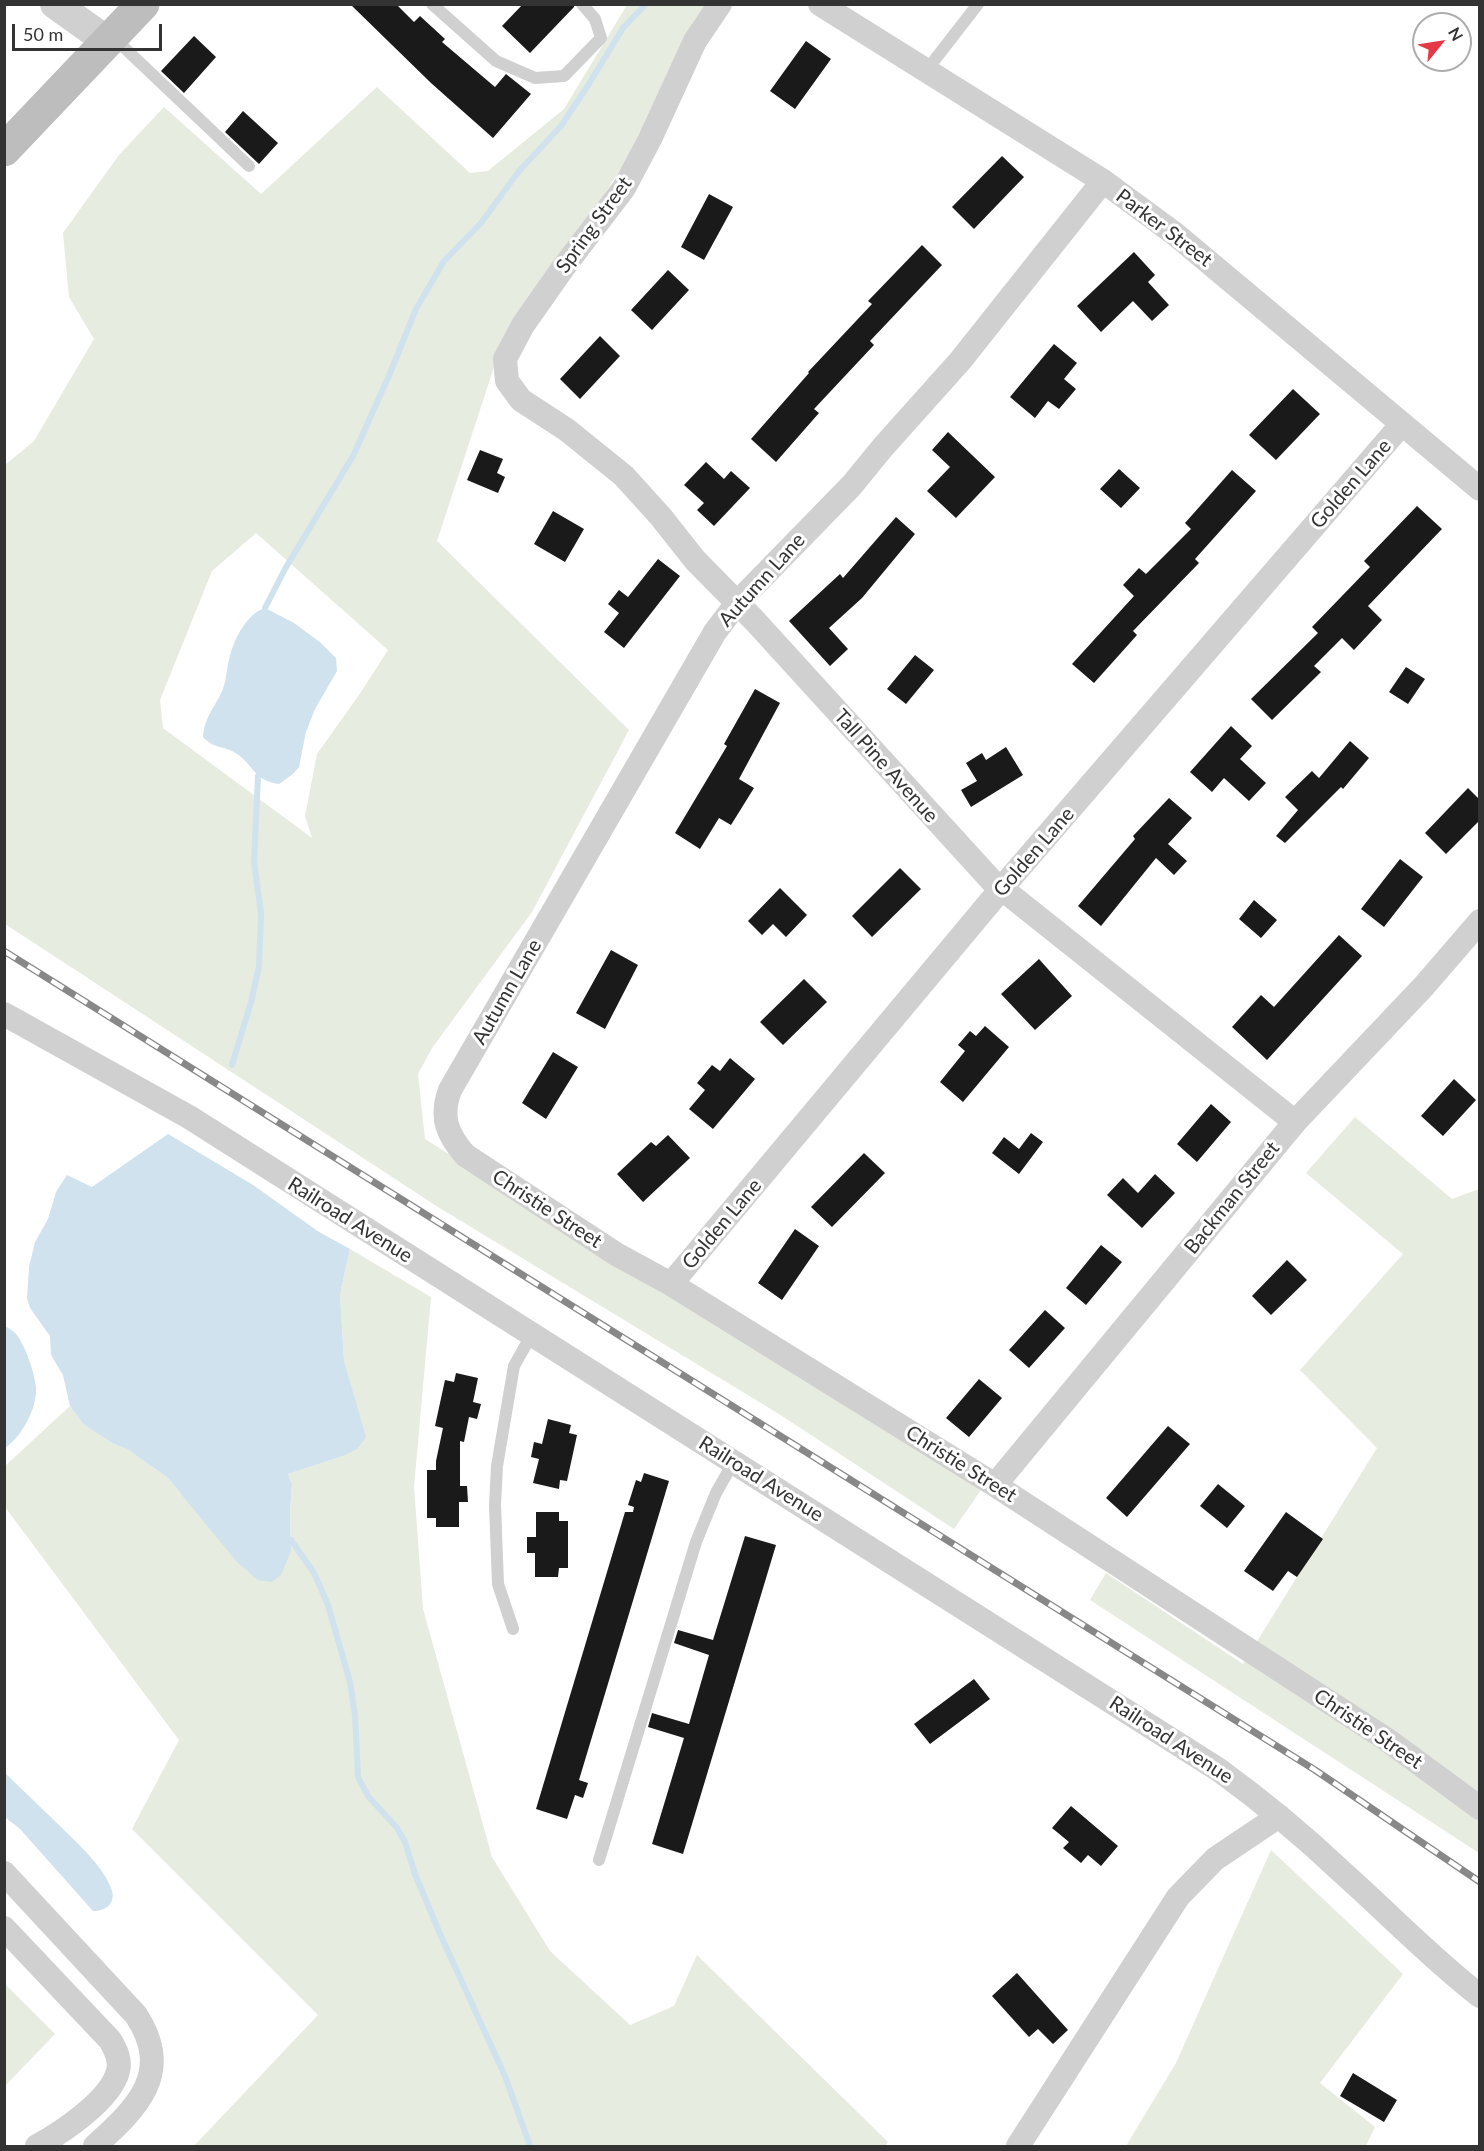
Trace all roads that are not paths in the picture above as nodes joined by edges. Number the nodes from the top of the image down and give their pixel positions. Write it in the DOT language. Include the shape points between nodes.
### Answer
graph roads {
  1 [pos="55,4"];
  2 [pos="143,4"];
  3 [pos="432,4"];
  4 [pos="582,4"];
  5 [pos="720,4"];
  6 [pos="978,4"];
  7 [pos="835,8"];
  8 [pos="110,38"];
  9 [pos="926,71"];
  10 [pos="4,150"];
  11 [pos="249,166"];
  12 [pos="1103,181"];
  13 [pos="507,381"];
  14 [pos="1402,424"];
  15 [pos="1479,489"];
  16 [pos="737,603"];
  17 [pos="1001,889"];
  18 [pos="1479,921"];
  19 [pos="4,1014"];
  20 [pos="1295,1122"];
  21 [pos="446,1123"];
  22 [pos="671,1284"];
  23 [pos="531,1334"];
  24 [pos="734,1461"];
  25 [pos="996,1485"];
  26 [pos="513,1629"];
  27 [pos="1479,1808"];
  28 [pos="1279,1816"];
  29 [pos="599,1860"];
  30 [pos="4,1873"];
  31 [pos="4,1929"];
  32 [pos="1479,1996"];
  33 [pos="37,2146"];
  34 [pos="95,2146"];
  35 [pos="1018,2146"];
  1 -- 8 [label="street"];
  2 -- 8 [label="main road"];
  3 -- 4 [label="lane" via="496,61 535,78 564,76 601,38 595,19"];
  5 -- 13 [label="street, Spring Street" via="695,41 624,188 523,325 505,359"];
  6 -- 9 [label="lane"];
  7 -- 9 [label="street, Parker Street"];
  8 -- 10 [label="main road"];
  8 -- 11 [label="lane"];
  9 -- 12 [label="street, Parker Street"];
  12 -- 14 [label="street, Parker Street" via="1175,234"];
  12 -- 16 [label="street, Autumn Lane" via="960,361 852,485"];
  13 -- 16 [label="street, Tall Pine Avenue" via="521,400 575,435 624,476"];
  14 -- 15 [label="street, Parker Street"];
  14 -- 17 [label="street, Golden Lane"];
  16 -- 17 [label="street, Tall Pine Avenue"];
  16 -- 21 [label="street, Autumn Lane" via="696,663 450,1090"];
  17 -- 20 [label="street, Tall Pine Avenue"];
  17 -- 22 [label="street, Golden Lane"];
  18 -- 20 [label="street, Backman Street" via="1424,986"];
  19 -- 23 [label="street, Railroad Avenue" via="189,1117"];
  20 -- 25 [label="street, Backman Street"];
  21 -- 22 [label="street, Christie Street" via="465,1155 616,1254"];
  22 -- 25 [label="street, Christie Street"];
  23 -- 24 [label="street, Railroad Avenue"];
  23 -- 26 [label="lane" via="514,1366 497,1466 498,1584"];
  24 -- 28 [label="street, Railroad Avenue" via="1167,1736"];
  24 -- 29 [label="lane" via="696,1542"];
  25 -- 27 [label="street, Christie Street" via="1386,1739"];
  28 -- 32 [label="street, Railroad Avenue"];
  28 -- 35 [label="street" via="1215,1859 1178,1897"];
  30 -- 34 [label="street" via="136,2015 150,2043 151,2069 142,2098"];
  31 -- 33 [label="street" via="110,2040 118,2060 114,2080 89,2110 70,2127"];
}
